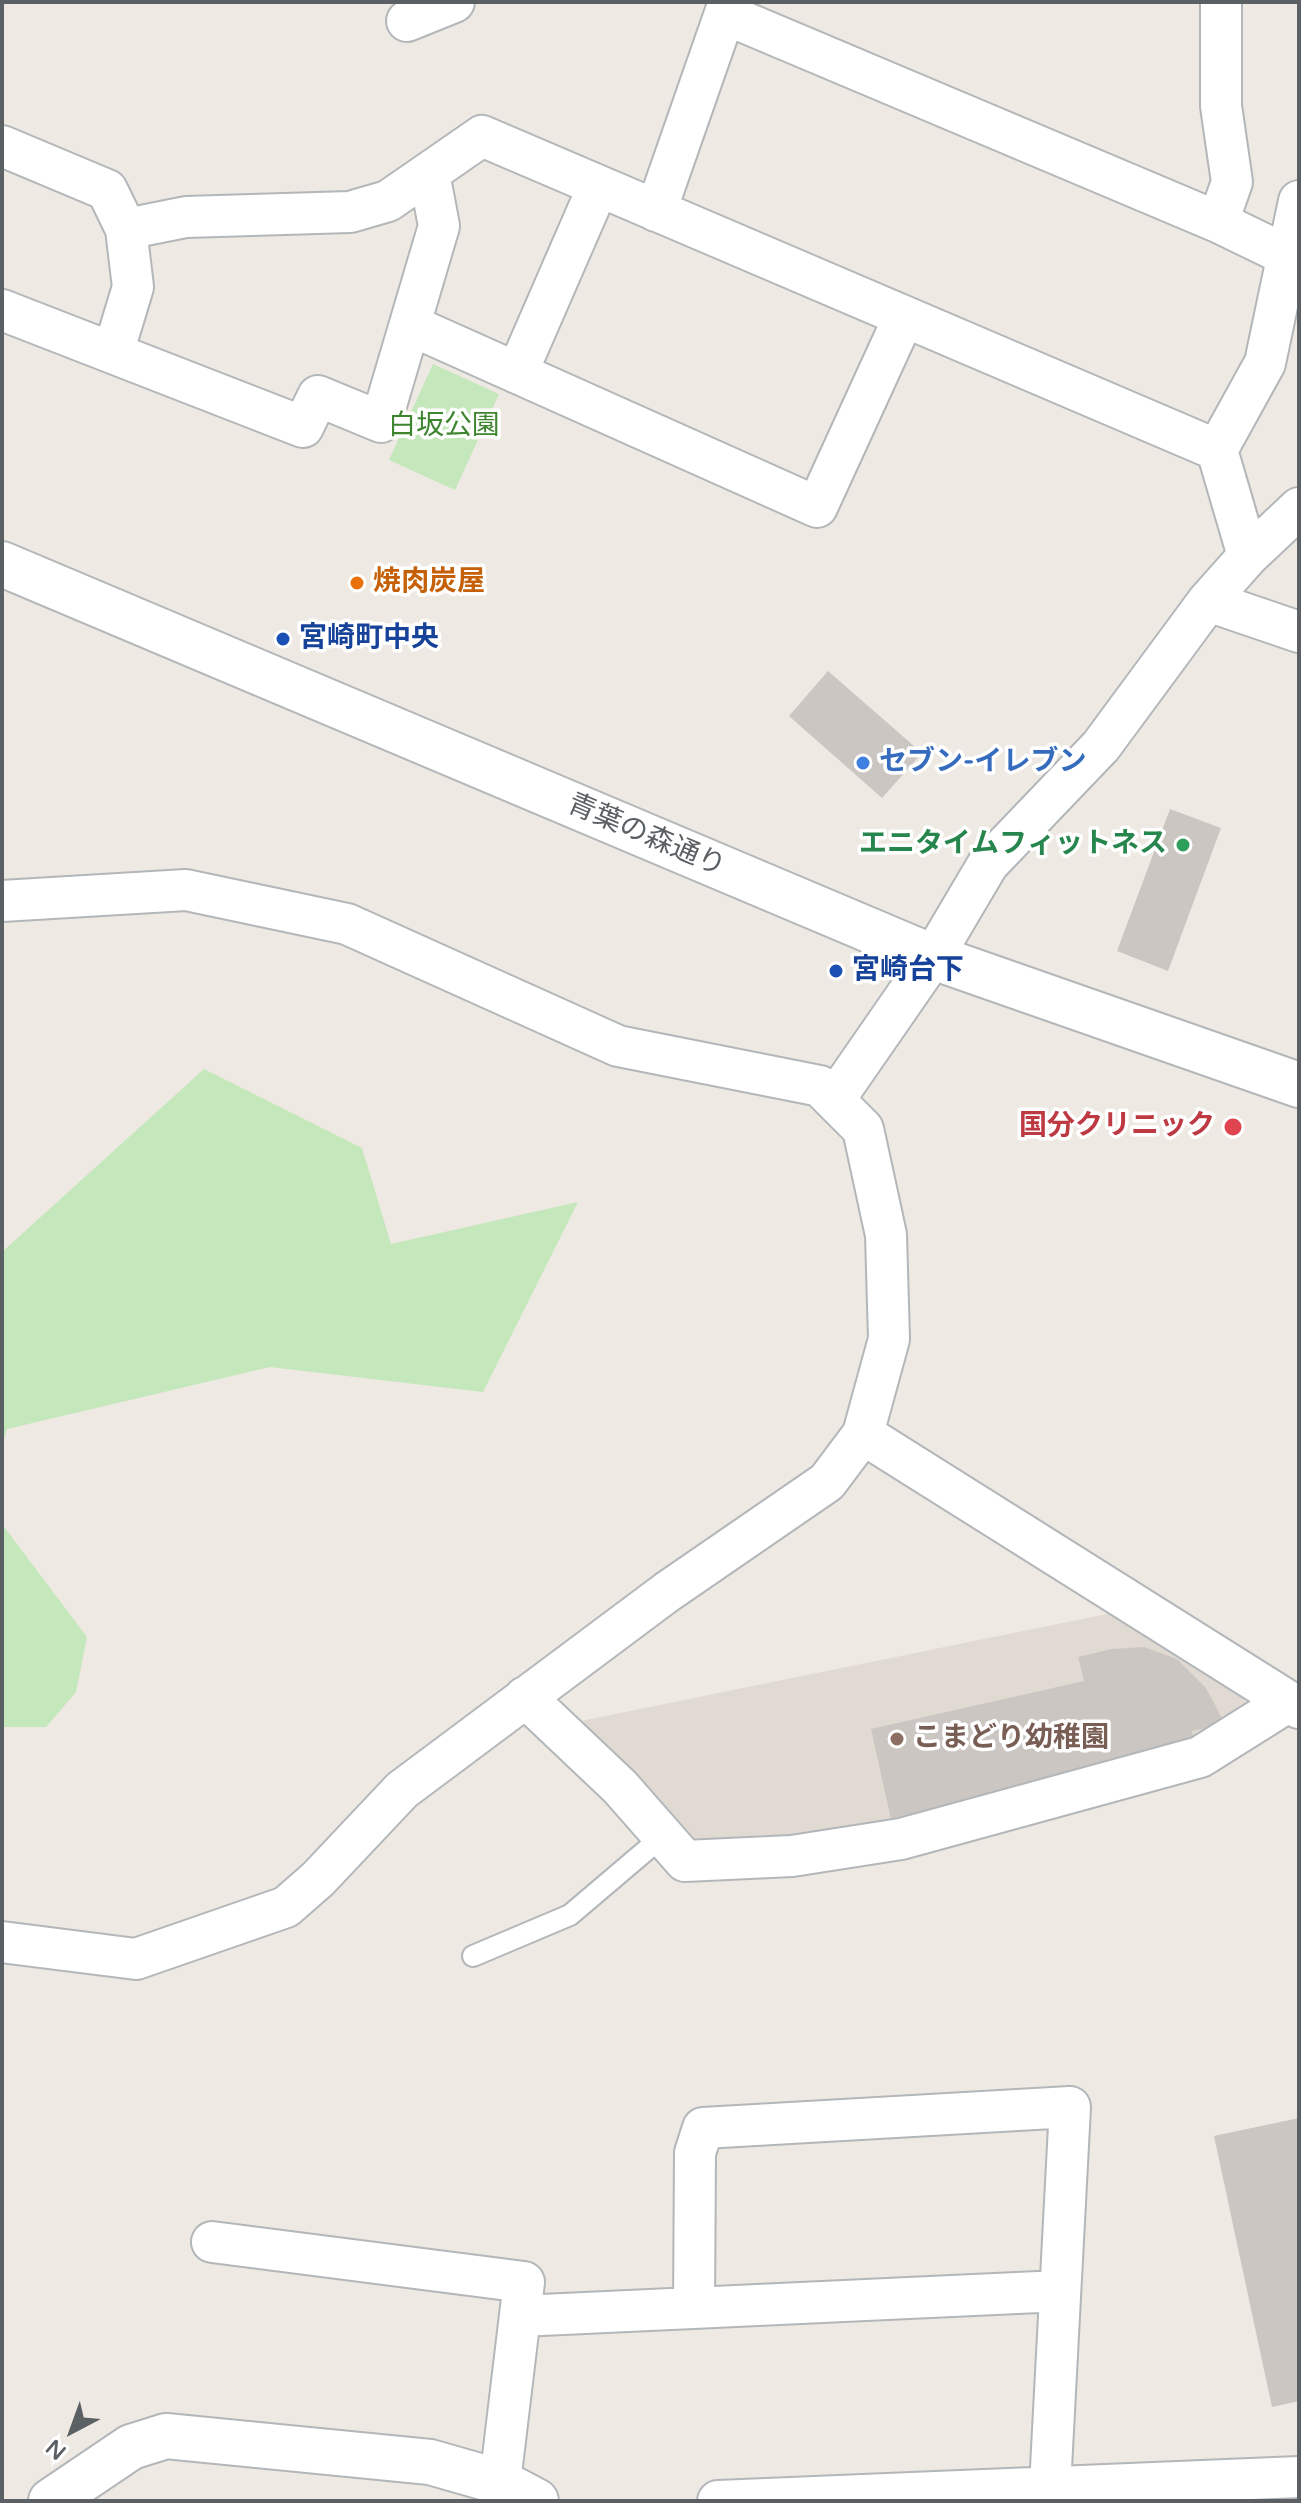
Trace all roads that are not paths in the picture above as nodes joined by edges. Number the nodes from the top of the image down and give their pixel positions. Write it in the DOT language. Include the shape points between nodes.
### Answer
graph roads {
  1 [pos="454,2"];
  2 [pos="1219,3"];
  3 [pos="727,8"];
  4 [pos="407,21"];
  5 [pos="2,146"];
  6 [pos="429,173"];
  7 [pos="598,187"];
  8 [pos="1299,201"];
  9 [pos="656,211"];
  10 [pos="1218,222"];
  11 [pos="126,229"];
  12 [pos="1286,255"];
  13 [pos="2,310"];
  14 [pos="904,317"];
  15 [pos="410,325"];
  16 [pos="113,353"];
  17 [pos="517,373"];
  18 [pos="1217,450"];
  19 [pos="1299,508"];
  20 [pos="1248,556"];
  21 [pos="2,564"];
  22 [pos="1208,601"];
  23 [pos="1299,632"];
  24 [pos="2,901"];
  25 [pos="933,957"];
  26 [pos="1299,1085"];
  27 [pos="834,1100"];
  28 [pos="863,1434"];
  29 [pos="525,1697"];
  30 [pos="1292,1705"];
  31 [pos="663,1836"];
  32 [pos="2,1942"];
  33 [pos="473,1956"];
  34 [pos="212,2242"];
  35 [pos="1060,2291"];
  36 [pos="694,2308"];
  37 [pos="520,2316"];
  38 [pos="1299,2477"];
  39 [pos="1050,2487"];
  40 [pos="518,2491"];
  41 [pos="51,2501"];
  42 [pos="718,2501"];
  1 -- 4 [label="street"];
  2 -- 10 [label="street" via="1221,106 1232,182"];
  3 -- 9 [label="street"];
  3 -- 10 [label="street"];
  5 -- 11 [label="street" via="107,190"];
  6 -- 7 [label="street" via="482,136"];
  6 -- 11 [label="street" via="388,201 350,212 186,217"];
  6 -- 15 [label="street" via="439,226"];
  7 -- 9 [label="street"];
  7 -- 17 [label="street"];
  8 -- 12 [label="street"];
  9 -- 14 [label="street"];
  10 -- 12 [label="street"];
  11 -- 16 [label="street" via="133,287"];
  12 -- 18 [label="street" via="1265,363"];
  13 -- 16 [label="street"];
  14 -- 17 [label="street" via="817,507"];
  14 -- 18 [label="street"];
  15 -- 16 [label="street" via="381,422 318,396 303,427"];
  15 -- 17 [label="street"];
  18 -- 20 [label="street"];
  19 -- 20 [label="street"];
  20 -- 22 [label="street"];
  21 -- 25 [label="street, 青葉の森通り"];
  22 -- 23 [label="street"];
  22 -- 25 [label="street" via="1101,746 988,864"];
  24 -- 27 [label="street" via="186,890 347,924 618,1046 820,1086"];
  25 -- 26 [label="street, 青葉の森通り"];
  25 -- 27 [label="street"];
  27 -- 28 [label="street" via="863,1129 886,1235 889,1339"];
  28 -- 29 [label="street" via="827,1482"];
  28 -- 30 [label="street"];
  29 -- 31 [label="street" via="620,1787"];
  29 -- 32 [label="street" via="402,1790 286,1907 136,1959"];
  30 -- 31 [label="street" via="1200,1757 901,1839 792,1856 685,1861"];
  31 -- 33 [label="lane" via="570,1915"];
  34 -- 37 [label="street" via="524,2282"];
  35 -- 36 [label="street"];
  35 -- 36 [label="street" via="1070,2107 703,2128 695,2153"];
  35 -- 39 [label="street"];
  36 -- 37 [label="street"];
  37 -- 40 [label="street"];
  38 -- 39 [label="street"];
  39 -- 42 [label="street"];
  40 -- 41 [label="street" via="430,2462 166,2436 131,2447"];
}
